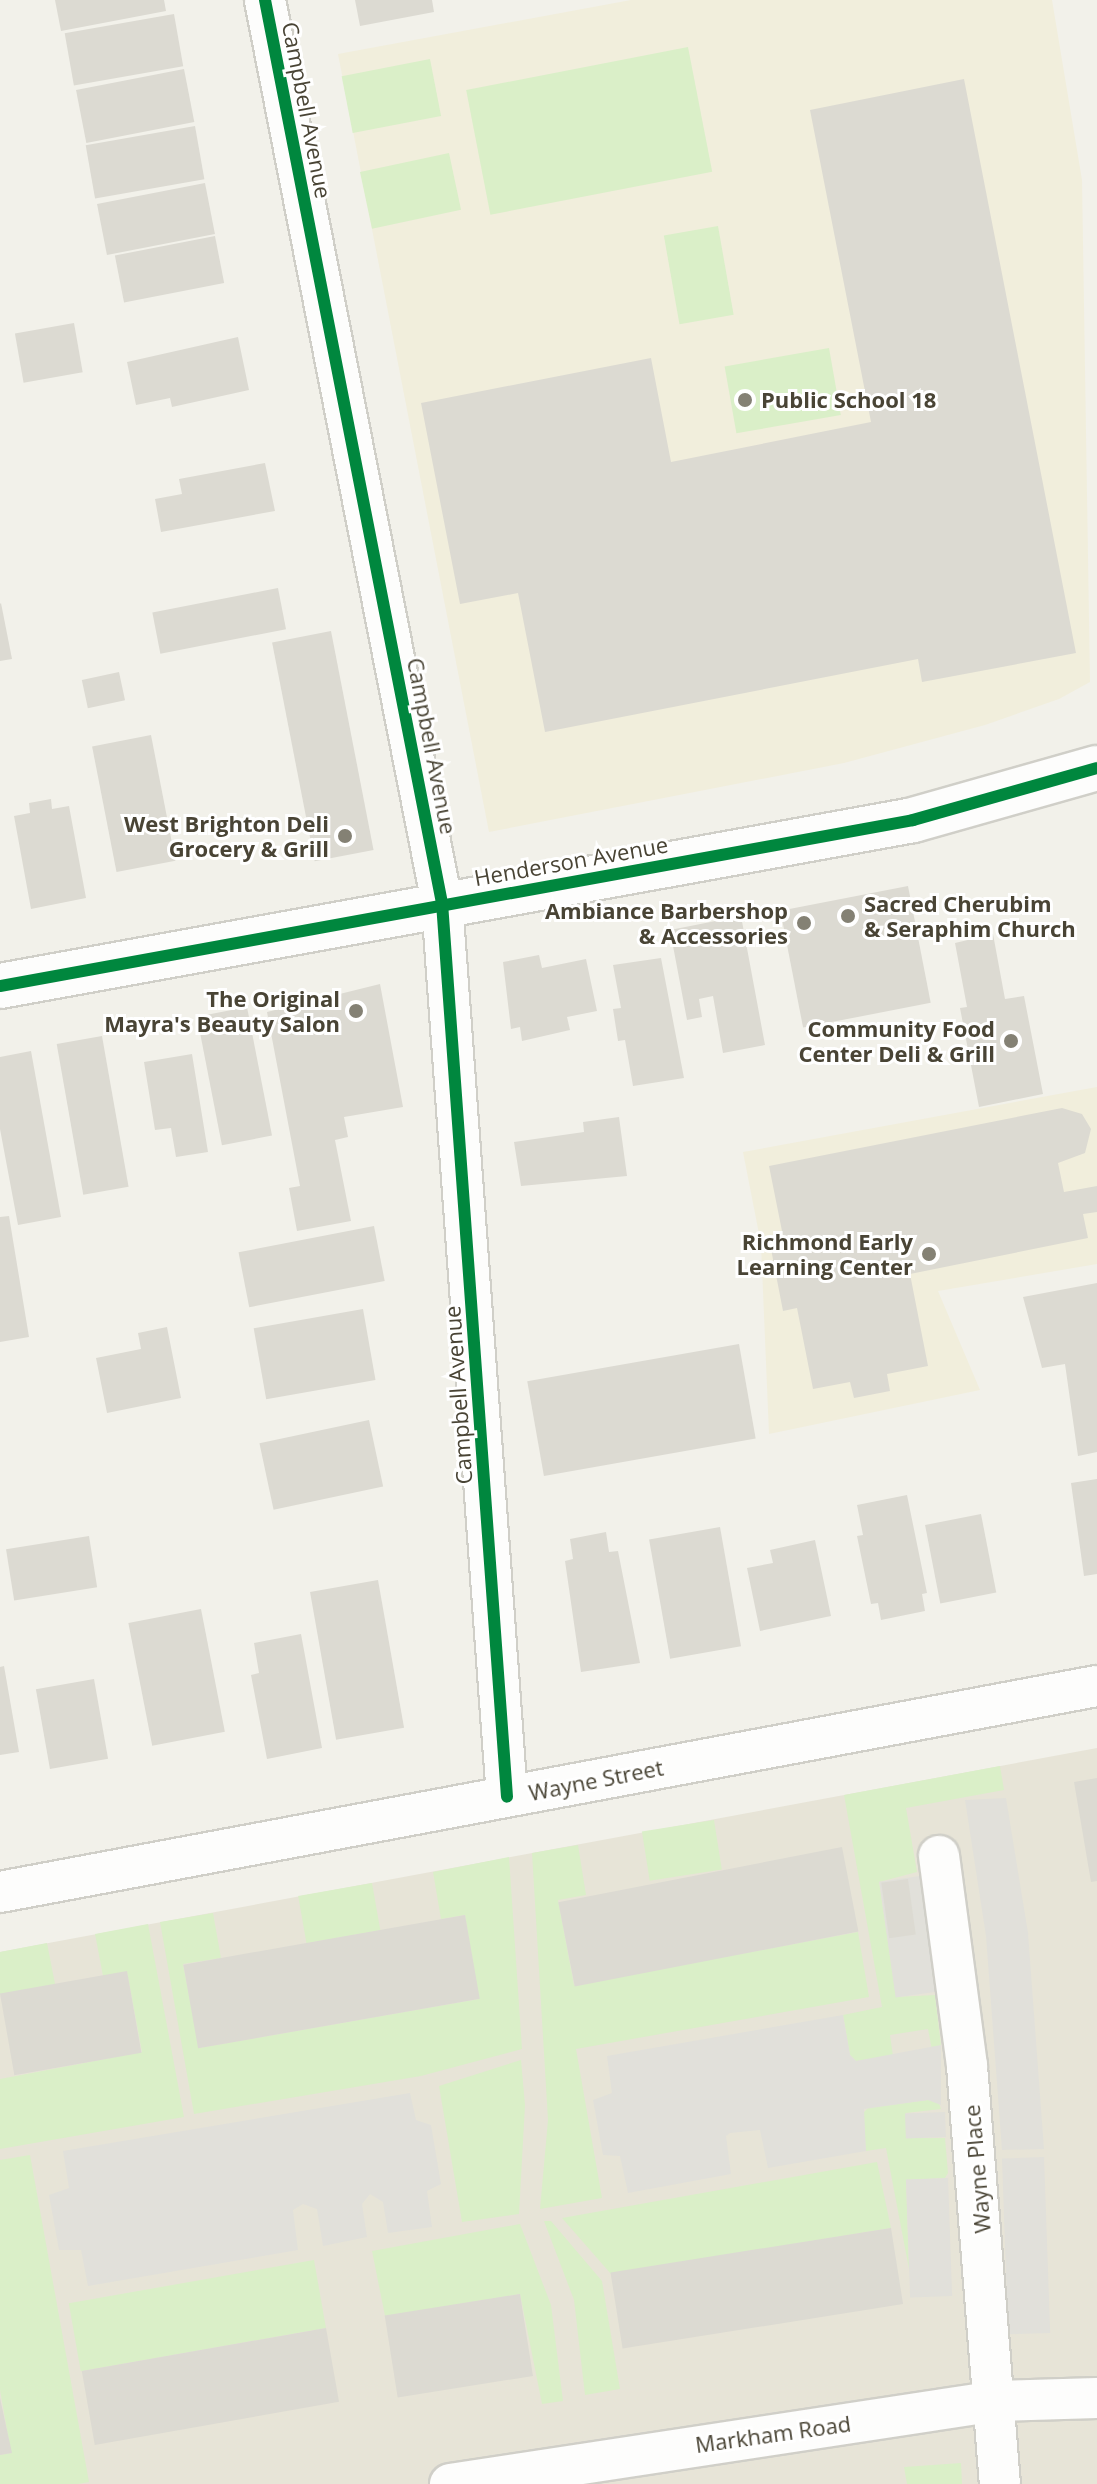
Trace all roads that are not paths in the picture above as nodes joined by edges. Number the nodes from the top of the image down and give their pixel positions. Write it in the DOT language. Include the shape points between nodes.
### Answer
graph roads {
  1 [pos="265,0"];
  2 [pos="1097,768"];
  3 [pos="442,903"];
  4 [pos="0,986"];
  5 [pos="1097,1686"];
  6 [pos="507,1797"];
  7 [pos="939,1856"];
  8 [pos="0,1892"];
  9 [pos="1097,2398"];
  10 [pos="997,2401"];
  11 [pos="596,2472"];
  12 [pos="450,2484"];
  13 [pos="1000,2484"];
  1 -- 3 [label="street, Campbell Avenue"];
  2 -- 3 [label="street, Henderson Avenue" via="913,820"];
  3 -- 4 [label="street, Henderson Avenue"];
  3 -- 6 [label="street, Campbell Avenue"];
  5 -- 6 [label="street, Wayne Street"];
  6 -- 8 [label="street, Wayne Street"];
  7 -- 10 [label="street, Wayne Place" via="967,2066"];
  9 -- 10 [label="street, Markham Road"];
  10 -- 11 [label="street, Markham Road"];
  10 -- 13 [label="street, Wayne Place"];
  11 -- 12 [label="street, Markham Road"];
}
